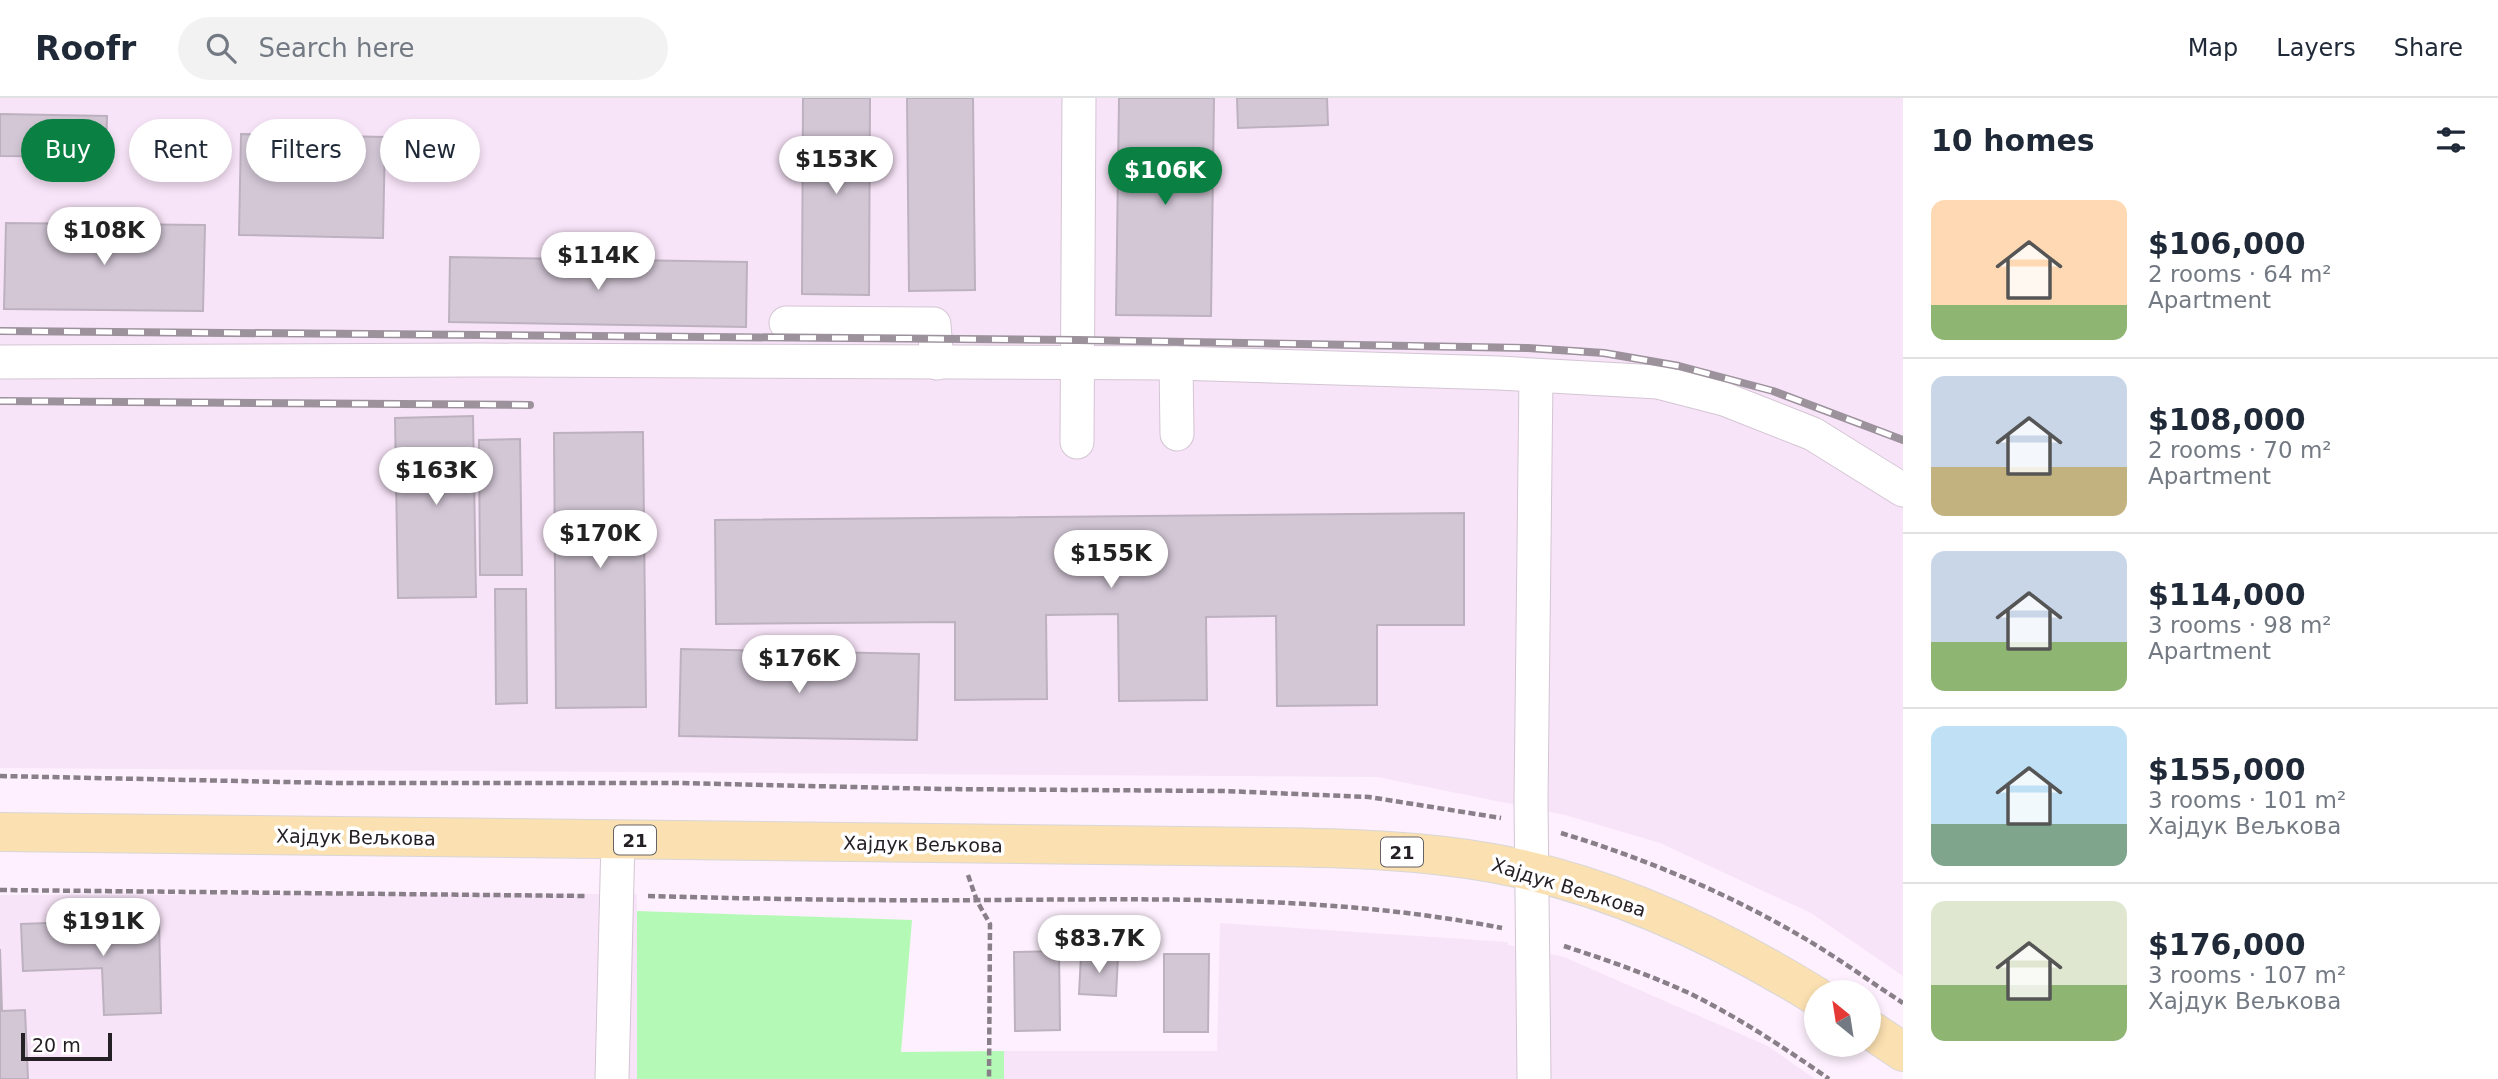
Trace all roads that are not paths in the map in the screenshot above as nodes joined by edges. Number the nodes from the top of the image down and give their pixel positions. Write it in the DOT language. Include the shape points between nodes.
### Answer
graph roads {
  1 [pos="1079,98"];
  2 [pos="786,323"];
  3 [pos="0,362"];
  4 [pos="937,363"];
  5 [pos="1077,363"];
  6 [pos="1177,363"];
  7 [pos="1536,377"];
  8 [pos="1177,434"];
  9 [pos="1077,442"];
  10 [pos="1903,490"];
  11 [pos="0,832"];
  12 [pos="618,840"];
  13 [pos="1533,872"];
  14 [pos="1804,989"];
  15 [pos="1881,1037"];
  16 [pos="1903,1052"];
  17 [pos="612,1079"];
  18 [pos="1534,1079"];
  1 -- 5 [label="lane"];
  2 -- 4 [label="lane" via="934,324"];
  3 -- 4 [label="lane"];
  4 -- 5 [label="lane"];
  5 -- 6 [label="lane"];
  5 -- 9 [label="lane"];
  6 -- 7 [label="lane"];
  6 -- 8 [label="lane"];
  7 -- 10 [label="lane" via="1658,382 1724,398 1814,434"];
  7 -- 13 [label="lane"];
  11 -- 12 [label="main road, Хајдук Вељкова / 21"];
  12 -- 13 [label="main road, Хајдук Вељкова / 21" via="1349,849 1460,858"];
  12 -- 17 [label="lane"];
  13 -- 14 [label="main road, Хајдук Вељкова / 21" via="1615,897 1689,927"];
  13 -- 18 [label="lane"];
  15 -- 16 [label="main road"];
}
